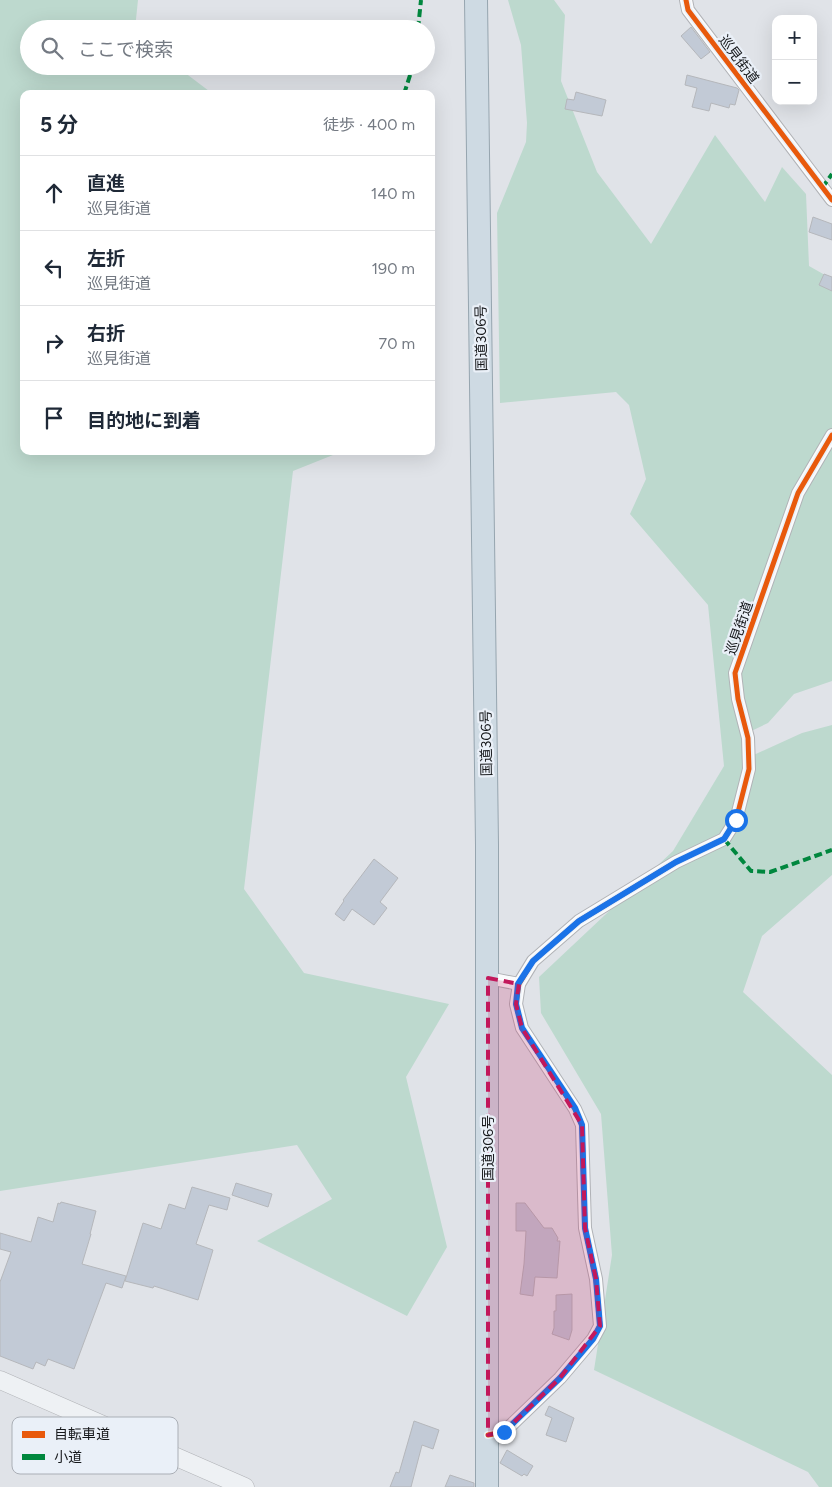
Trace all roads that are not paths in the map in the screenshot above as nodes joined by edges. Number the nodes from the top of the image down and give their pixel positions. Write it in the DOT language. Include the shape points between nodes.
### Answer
graph roads {
  1 [pos="476,0"];
  2 [pos="686,0"];
  3 [pos="832,200"];
  4 [pos="832,435"];
  5 [pos="488,978"];
  6 [pos="518,984"];
  7 [pos="0,1380"];
  8 [pos="85,1417"];
  9 [pos="488,1435"];
  10 [pos="178,1458"];
  11 [pos="245,1487"];
  12 [pos="487,1487"];
  1 -- 5 [label="highway, 国道306号"];
  2 -- 3 [label="street, 巡見街道" via="688,10"];
  4 -- 6 [label="street, 巡見街道" via="798,493 735,673 748,738 750,769 736,820 724,839 676,862 579,921 533,961"];
  5 -- 6 [label="street"];
  5 -- 9 [label="highway, 国道306号"];
  6 -- 9 [label="street" via="516,1004 522,1028 575,1108 582,1125 585,1228 596,1279 600,1326 560,1378 504,1432"];
  7 -- 8 [label="main road"];
  9 -- 12 [label="highway, 国道306号"];
  10 -- 11 [label="main road"];
}
